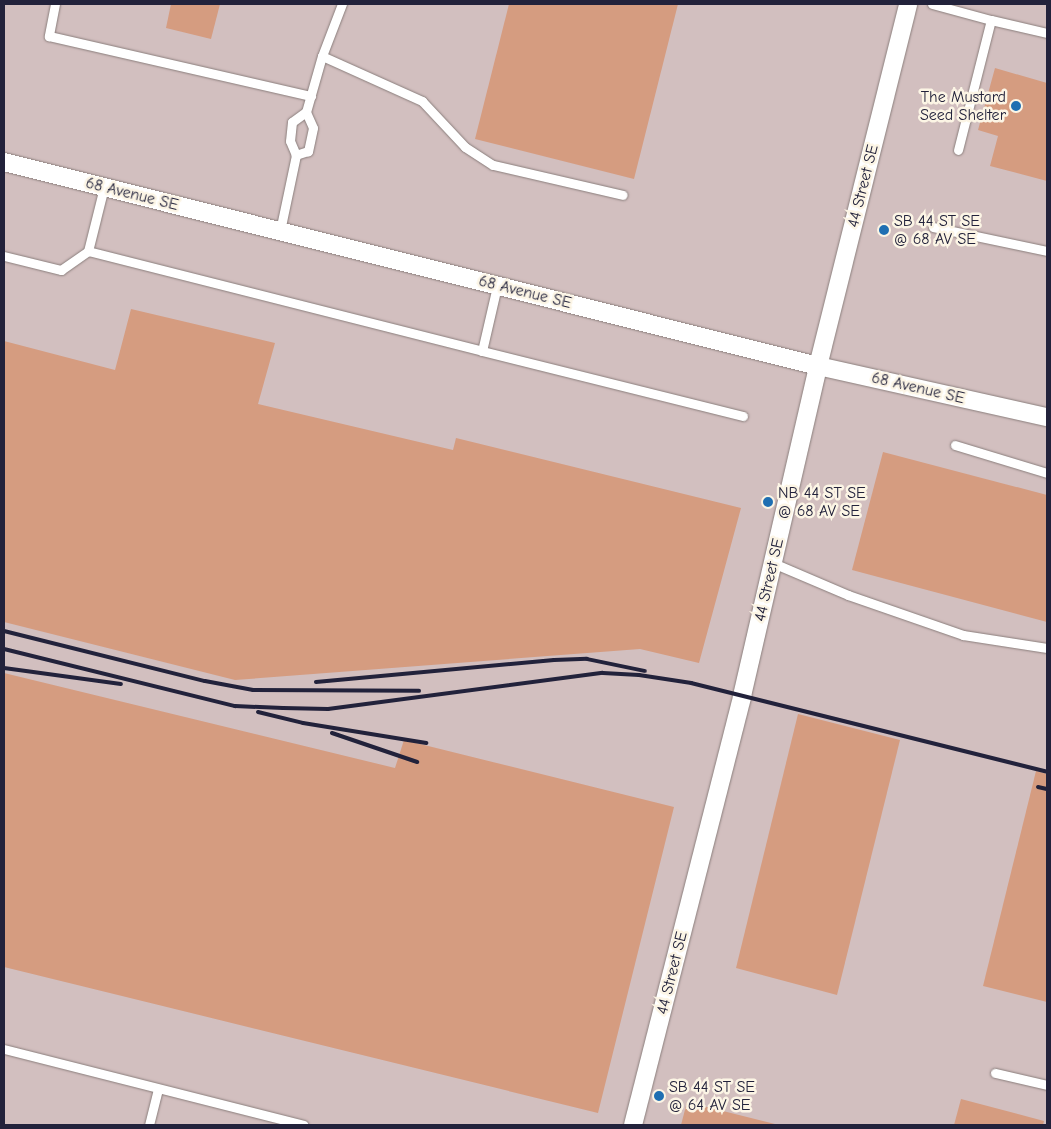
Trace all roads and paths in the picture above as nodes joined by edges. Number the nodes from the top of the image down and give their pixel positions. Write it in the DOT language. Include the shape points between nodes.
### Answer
graph roads {
  1 [pos="55,4"];
  2 [pos="342,4"];
  3 [pos="908,4"];
  4 [pos="932,4"];
  5 [pos="990,20"];
  6 [pos="1047,33"];
  7 [pos="322,56"];
  8 [pos="311,96"];
  9 [pos="306,112"];
  10 [pos="958,150"];
  11 [pos="296,155"];
  12 [pos="4,162"];
  13 [pos="104,187"];
  14 [pos="622,195"];
  15 [pos="933,227"];
  16 [pos="280,231"];
  17 [pos="88,251"];
  18 [pos="1047,251"];
  19 [pos="4,256"];
  20 [pos="497,286"];
  21 [pos="482,351"];
  22 [pos="818,366"];
  23 [pos="743,416"];
  24 [pos="1047,417"];
  25 [pos="955,445"];
  26 [pos="1047,473"];
  27 [pos="773,564"];
  28 [pos="1047,648"];
  29 [pos="4,1049"];
  30 [pos="995,1072"];
  31 [pos="1047,1085"];
  32 [pos="158,1089"];
  33 [pos="149,1125"];
  34 [pos="304,1125"];
  35 [pos="634,1125"];
  1 -- 8 [label="lane" via="49,36"];
  2 -- 7 [label="lane"];
  3 -- 22 [label="street, 44 Street SE"];
  4 -- 5 [label="lane"];
  5 -- 6 [label="lane"];
  5 -- 10 [label="lane"];
  7 -- 8 [label="lane"];
  7 -- 14 [label="lane" via="422,101 465,147 493,165"];
  8 -- 9 [label="lane"];
  9 -- 11 [label="lane" via="292,122 290,141"];
  9 -- 11 [label="lane" via="313,128 308,151"];
  11 -- 16 [label="lane"];
  12 -- 13 [label="street, 68 Avenue SE"];
  13 -- 16 [label="street, 68 Avenue SE"];
  13 -- 17 [label="lane"];
  15 -- 18 [label="lane"];
  16 -- 20 [label="street, 68 Avenue SE"];
  17 -- 19 [label="lane" via="60,270"];
  17 -- 21 [label="lane"];
  20 -- 21 [label="lane"];
  20 -- 22 [label="street, 68 Avenue SE"];
  21 -- 23 [label="lane"];
  22 -- 24 [label="street, 68 Avenue SE"];
  22 -- 27 [label="street, 44 Street SE"];
  25 -- 26 [label="lane"];
  27 -- 28 [label="lane" via="848,595 963,635"];
  27 -- 35 [label="street, 44 Street SE"];
  29 -- 32 [label="lane"];
  30 -- 31 [label="lane"];
  32 -- 33 [label="lane"];
  32 -- 34 [label="lane"];
}
